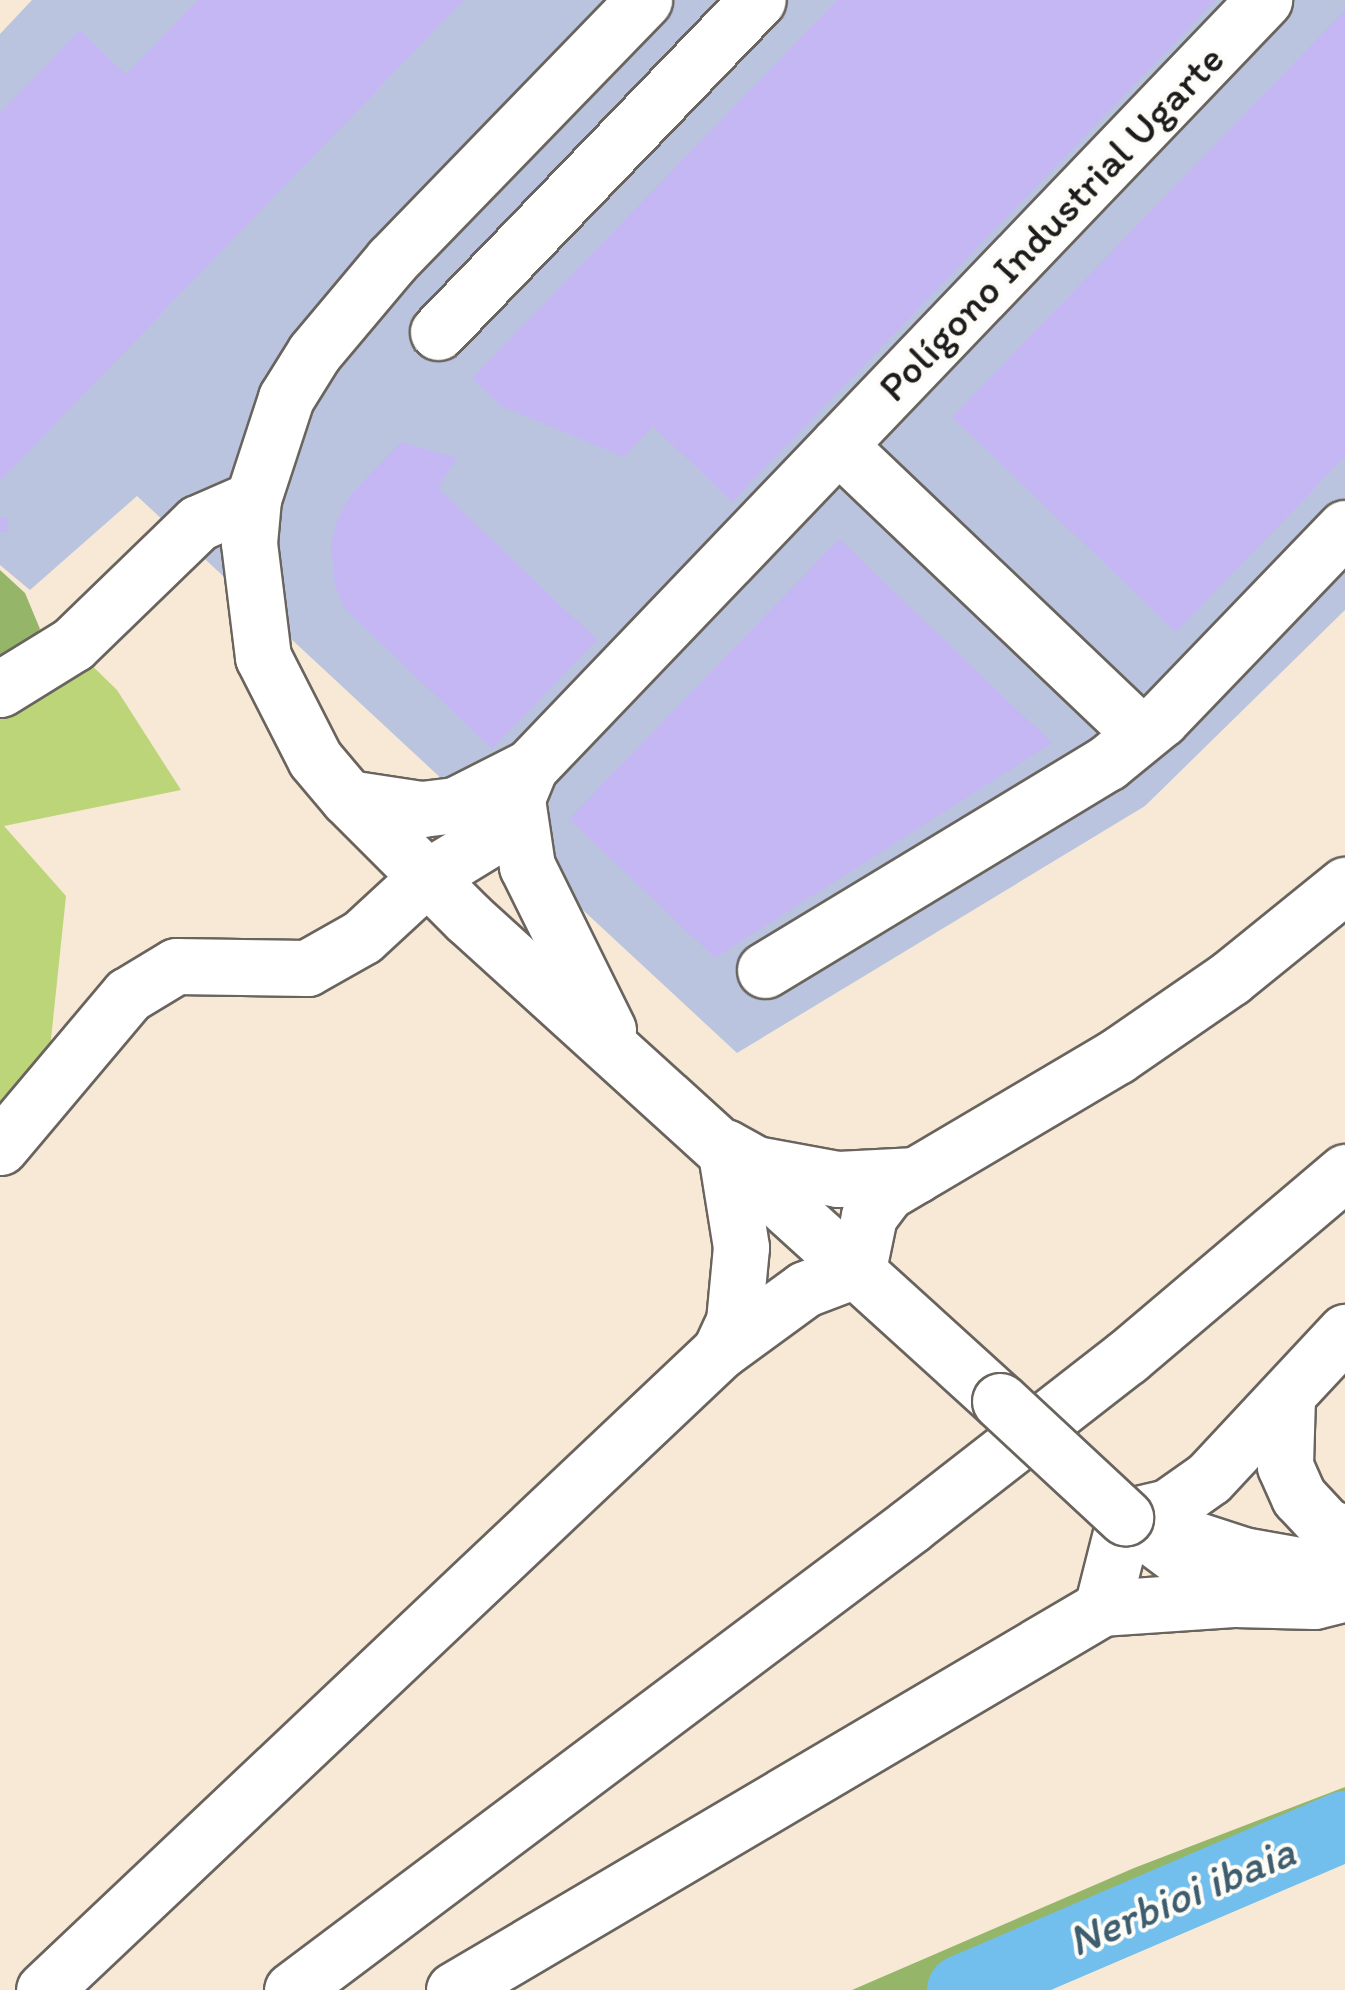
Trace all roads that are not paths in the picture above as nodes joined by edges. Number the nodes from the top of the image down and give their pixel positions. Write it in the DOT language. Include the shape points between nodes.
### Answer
graph roads {
  1 [pos="644,0"];
  2 [pos="758,0"];
  3 [pos="1264,0"];
  4 [pos="438,332"];
  5 [pos="838,445"];
  6 [pos="254,499"];
  7 [pos="1345,528"];
  8 [pos="0,689"];
  9 [pos="1142,734"];
  10 [pos="524,787"];
  11 [pos="348,798"];
  12 [pos="455,805"];
  13 [pos="427,877"];
  14 [pos="1345,886"];
  15 [pos="765,970"];
  16 [pos="620,1055"];
  17 [pos="0,1147"];
  18 [pos="725,1148"];
  19 [pos="1345,1172"];
  20 [pos="916,1175"];
  21 [pos="858,1269"];
  22 [pos="1345,1332"];
  23 [pos="720,1351"];
  24 [pos="1287,1397"];
  25 [pos="1125,1516"];
  26 [pos="1345,1533"];
  27 [pos="1345,1560"];
  28 [pos="1345,1593"];
  29 [pos="1235,1599"];
  30 [pos="1102,1608"];
  31 [pos="44,1990"];
  32 [pos="292,1990"];
  33 [pos="454,1990"];
  1 -- 6 [label="main road" via="392,260 314,353 286,398"];
  2 -- 4 [label="main road"];
  3 -- 5 [label="main road, Polígono Industrial Ugarte"];
  5 -- 9 [label="main road"];
  5 -- 10 [label="main road, Polígono Industrial Ugarte"];
  6 -- 8 [label="main road" via="198,523 74,644"];
  6 -- 11 [label="main road" via="252,604 263,657 306,744"];
  7 -- 9 [label="main road"];
  9 -- 15 [label="main road" via="1108,762"];
  10 -- 12 [label="main road, Polígono Industrial Ugarte"];
  10 -- 13 [label="main road, Polígono Industrial Ugarte" via="483,848"];
  10 -- 16 [label="main road" via="527,866"];
  11 -- 12 [label="main road, Polígono Industrial Ugarte" via="422,809"];
  11 -- 13 [label="main road"];
  12 -- 13 [label="main road"];
  13 -- 16 [label="main road"];
  13 -- 17 [label="main road" via="362,936 306,968 176,966 128,994"];
  14 -- 20 [label="main road" via="1230,978 1117,1056"];
  16 -- 18 [label="main road"];
  18 -- 20 [label="main road" via="756,1164 838,1179"];
  18 -- 21 [label="main road"];
  18 -- 23 [label="main road" via="742,1247 734,1322"];
  19 -- 32 [label="main road" via="1128,1356 926,1514"];
  20 -- 21 [label="main road" via="888,1192 869,1216"];
  21 -- 23 [label="main road" via="805,1289"];
  21 -- 25 [label="main road, bridge"];
  22 -- 24 [label="main road"];
  23 -- 31 [label="main road"];
  24 -- 25 [label="main road" via="1209,1478 1168,1507"];
  24 -- 26 [label="main road" via="1284,1466 1300,1498 1326,1526"];
  25 -- 27 [label="main road" via="1243,1556 1305,1566"];
  25 -- 29 [label="main road"];
  25 -- 30 [label="main road"];
  28 -- 29 [label="main road" via="1314,1601"];
  29 -- 30 [label="main road"];
  30 -- 33 [label="main road"];
}
